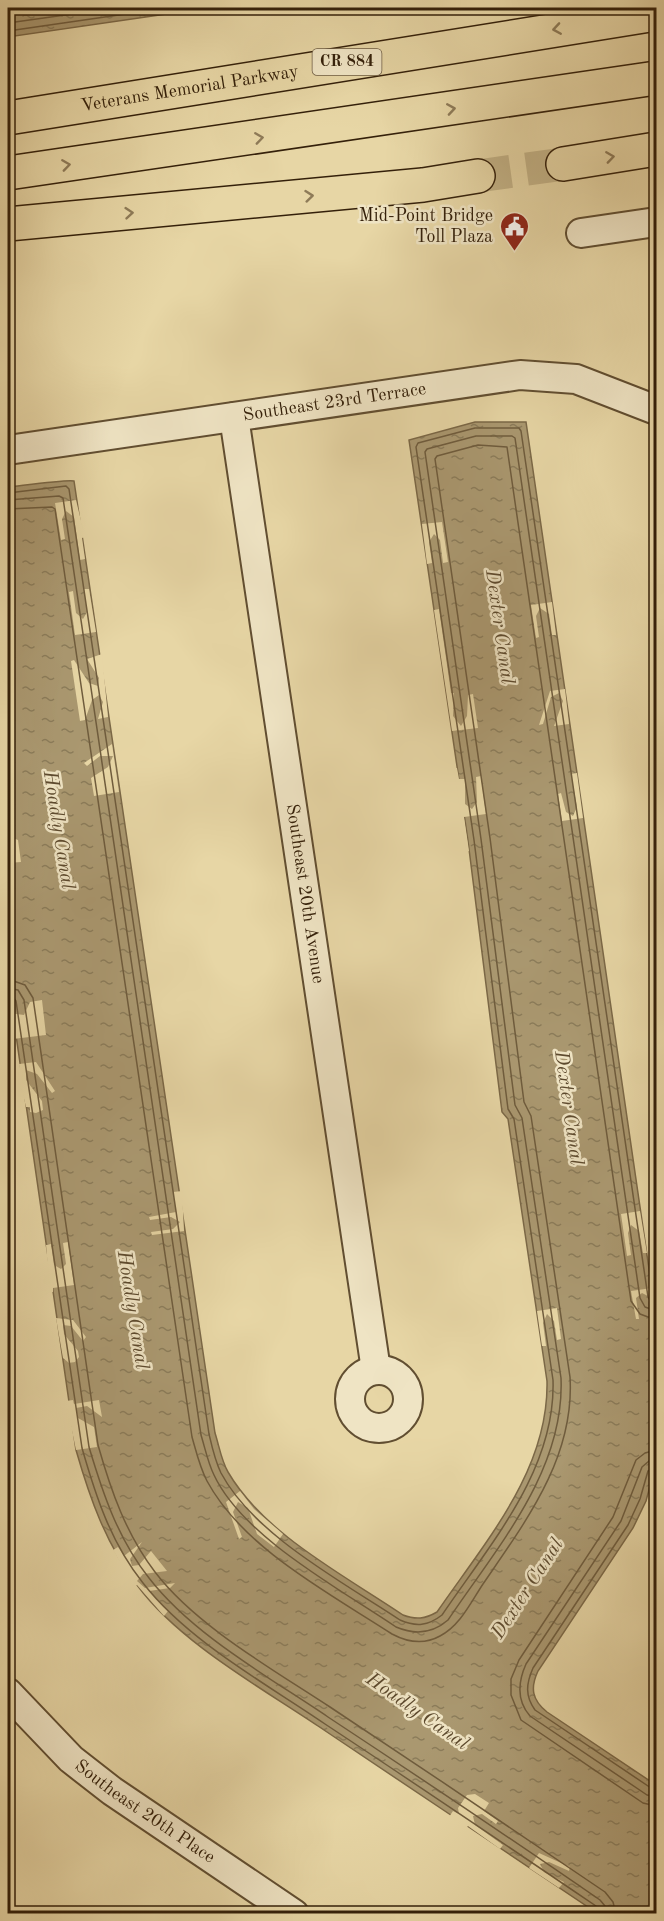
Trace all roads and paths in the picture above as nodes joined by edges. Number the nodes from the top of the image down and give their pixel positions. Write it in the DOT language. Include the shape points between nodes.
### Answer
graph roads {
  1 [pos="657,14"];
  2 [pos="657,78"];
  3 [pos="8,118"];
  4 [pos="657,149"];
  5 [pos="563,164"];
  6 [pos="8,173"];
  7 [pos="478,176"];
  8 [pos="657,222"];
  9 [pos="8,224"];
  10 [pos="581,233"];
  11 [pos="657,411"];
  12 [pos="234,417"];
  13 [pos="8,450"];
  14 [pos="376,1370"];
  15 [pos="8,1693"];
  16 [pos="294,1914"];
  1 -- 3 [label="highway, Veterans Memorial Parkway / CR 884, one-way"];
  6 -- 2 [label="highway, one-way"];
  5 -- 4 [label="highway, one-way"];
  9 -- 7 [label="highway, one-way" via="411,186"];
  8 -- 10 [label="street"];
  11 -- 12 [label="street, Southeast 23rd Terrace" via="576,379 520,375"];
  12 -- 13 [label="street, Southeast 23rd Terrace"];
  12 -- 14 [label="street, Southeast 20th Avenue"];
  15 -- 16 [label="street, Southeast 20th Place" via="71,1759 112,1791"];
}
